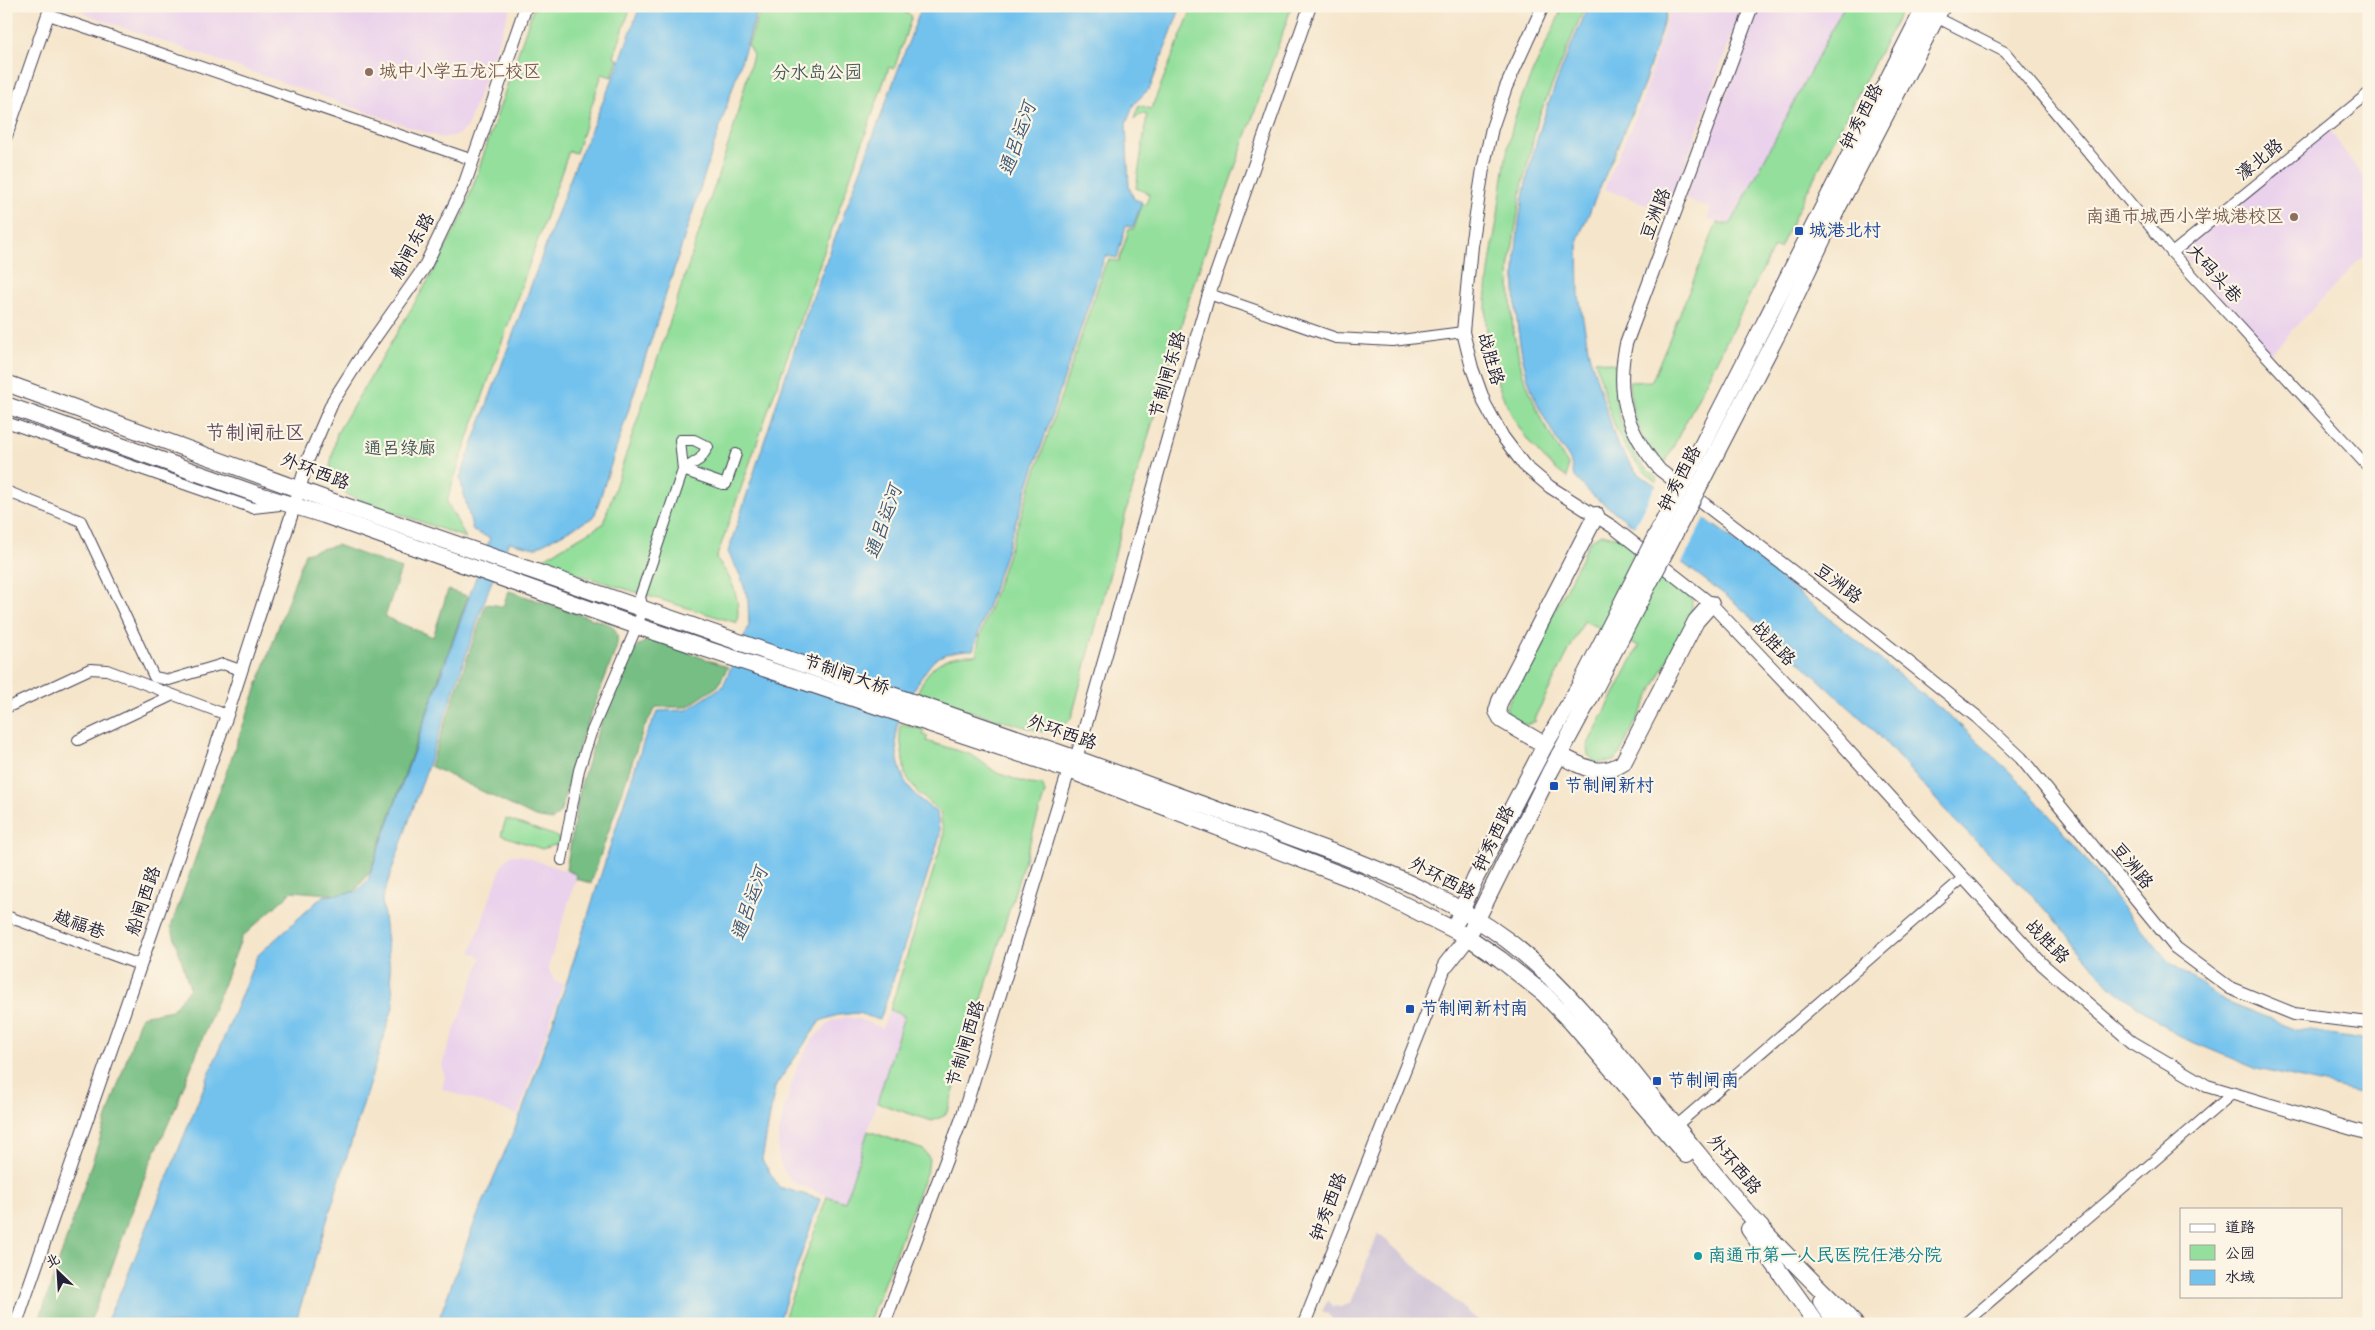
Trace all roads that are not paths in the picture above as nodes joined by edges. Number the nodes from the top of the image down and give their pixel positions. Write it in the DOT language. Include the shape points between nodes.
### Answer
graph roads {
  1 [pos="526,6"];
  2 [pos="1310,6"];
  3 [pos="1543,6"];
  4 [pos="1752,6"];
  5 [pos="1931,10"];
  6 [pos="50,11"];
  7 [pos="2369,93"];
  8 [pos="6,136"];
  9 [pos="473,160"];
  10 [pos="2172,253"];
  11 [pos="1209,294"];
  12 [pos="1463,332"];
  13 [pos="6,383"];
  14 [pos="6,404"];
  15 [pos="6,422"];
  16 [pos="736,454"];
  17 [pos="2369,468"];
  18 [pos="299,487"];
  19 [pos="6,492"];
  20 [pos="290,506"];
  21 [pos="1596,515"];
  22 [pos="1711,604"];
  23 [pos="643,609"];
  24 [pos="637,626"];
  25 [pos="240,670"];
  26 [pos="1586,690"];
  27 [pos="174,695"];
  28 [pos="6,708"];
  29 [pos="227,715"];
  30 [pos="986,736"];
  31 [pos="78,740"];
  32 [pos="1545,746"];
  33 [pos="1559,755"];
  34 [pos="1072,764"];
  35 [pos="562,860"];
  36 [pos="1963,878"];
  37 [pos="1461,910"];
  38 [pos="6,916"];
  39 [pos="1477,919"];
  40 [pos="1461,934"];
  41 [pos="1446,965"];
  42 [pos="140,966"];
  43 [pos="2369,1023"];
  44 [pos="2232,1094"];
  45 [pos="1676,1126"];
  46 [pos="2369,1134"];
  47 [pos="1760,1234"];
  48 [pos="16,1324"];
  49 [pos="884,1324"];
  50 [pos="1304,1324"];
  51 [pos="1817,1324"];
  52 [pos="1831,1324"];
  53 [pos="1837,1324"];
  54 [pos="1855,1324"];
  55 [pos="1964,1324"];
  1 -- 9 [label="street, 船闸东路"];
  2 -- 11 [label="street, 节制闸东路"];
  3 -- 12 [label="street, 战胜路" via="1506,87 1492,128 1471,246"];
  4 -- 43 [label="street, 豆洲路" via="1621,364 1621,387 1633,432 1644,451 1660,470 1858,620 1977,717 2021,758 2176,948 2230,988 2294,1014"];
  5 -- 10 [label="street, 大码头巷" via="2005,52"];
  5 -- 26 [label="main road, 钟秀西路, bridge" via="1839,205 1774,324"];
  6 -- 8 [label="street"];
  6 -- 9 [label="street"];
  7 -- 10 [label="street, 濠北路"];
  9 -- 18 [label="street, 船闸东路" via="424,268 333,401"];
  10 -- 17 [label="street, 大码头巷"];
  11 -- 12 [label="street" via="1336,338 1393,341"];
  11 -- 34 [label="street, 节制闸东路"];
  12 -- 21 [label="street, 战胜路" via="1485,404 1503,437 1524,465 1550,487"];
  13 -- 18 [label="main road, 外环西路"];
  14 -- 20 [label="main road, 外环西路"];
  15 -- 20 [label="street" via="253,508"];
  16 -- 23 [label="street" via="726,484 684,470 640,597"];
  18 -- 20 [label="street, 船闸西路"];
  18 -- 23 [label="main road, 外环西路"];
  19 -- 25 [label="street" via="81,521 154,677 170,680 222,664"];
  20 -- 24 [label="main road, 外环西路" via="324,515"];
  20 -- 25 [label="street, 船闸西路"];
  21 -- 22 [label="street, 战胜路"];
  21 -- 32 [label="main road" via="1500,701 1498,711 1502,720"];
  22 -- 33 [label="main road" via="1696,621 1623,763 1612,770 1596,771"];
  22 -- 36 [label="street, 战胜路"];
  23 -- 24 [label="street"];
  23 -- 30 [label="main road, 节制闸大桥"];
  24 -- 30 [label="main road, 节制闸大桥"];
  24 -- 35 [label="street" via="591,733 579,770"];
  25 -- 29 [label="street, 船闸西路"];
  26 -- 32 [label="main road, 钟秀西路"];
  26 -- 33 [label="main road, 钟秀西路"];
  27 -- 28 [label="street" via="107,670 90,669"];
  27 -- 29 [label="street"];
  27 -- 31 [label="street"];
  29 -- 42 [label="street, 船闸西路"];
  30 -- 34 [label="main road, 外环西路"];
  32 -- 37 [label="main road, 钟秀西路"];
  33 -- 39 [label="main road, 钟秀西路"];
  34 -- 37 [label="main road, 外环西路" via="1346,857"];
  34 -- 40 [label="main road, 外环西路" via="1357,880"];
  34 -- 49 [label="street, 节制闸西路" via="962,1118"];
  36 -- 44 [label="street, 战胜路" via="2043,965 2132,1042 2207,1086"];
  36 -- 45 [label="street"];
  37 -- 39 [label="main road, 外环西路"];
  37 -- 40 [label="main road, 钟秀西路"];
  38 -- 42 [label="street, 越福巷"];
  39 -- 40 [label="main road, 钟秀西路"];
  39 -- 45 [label="main road, 外环西路" via="1552,980 1646,1086"];
  40 -- 41 [label="main road"];
  40 -- 47 [label="main road, 外环西路" via="1500,959 1544,994"];
  41 -- 50 [label="street, 钟秀西路"];
  42 -- 48 [label="street, 船闸西路"];
  44 -- 46 [label="street, 战胜路"];
  44 -- 55 [label="street"];
  45 -- 47 [label="main road, 外环西路"];
  47 -- 51 [label="main road, 外环西路"];
  47 -- 52 [label="main road, 外环西路"];
  47 -- 53 [label="main road, 外环西路"];
  47 -- 54 [label="main road, 外环西路"];
}
